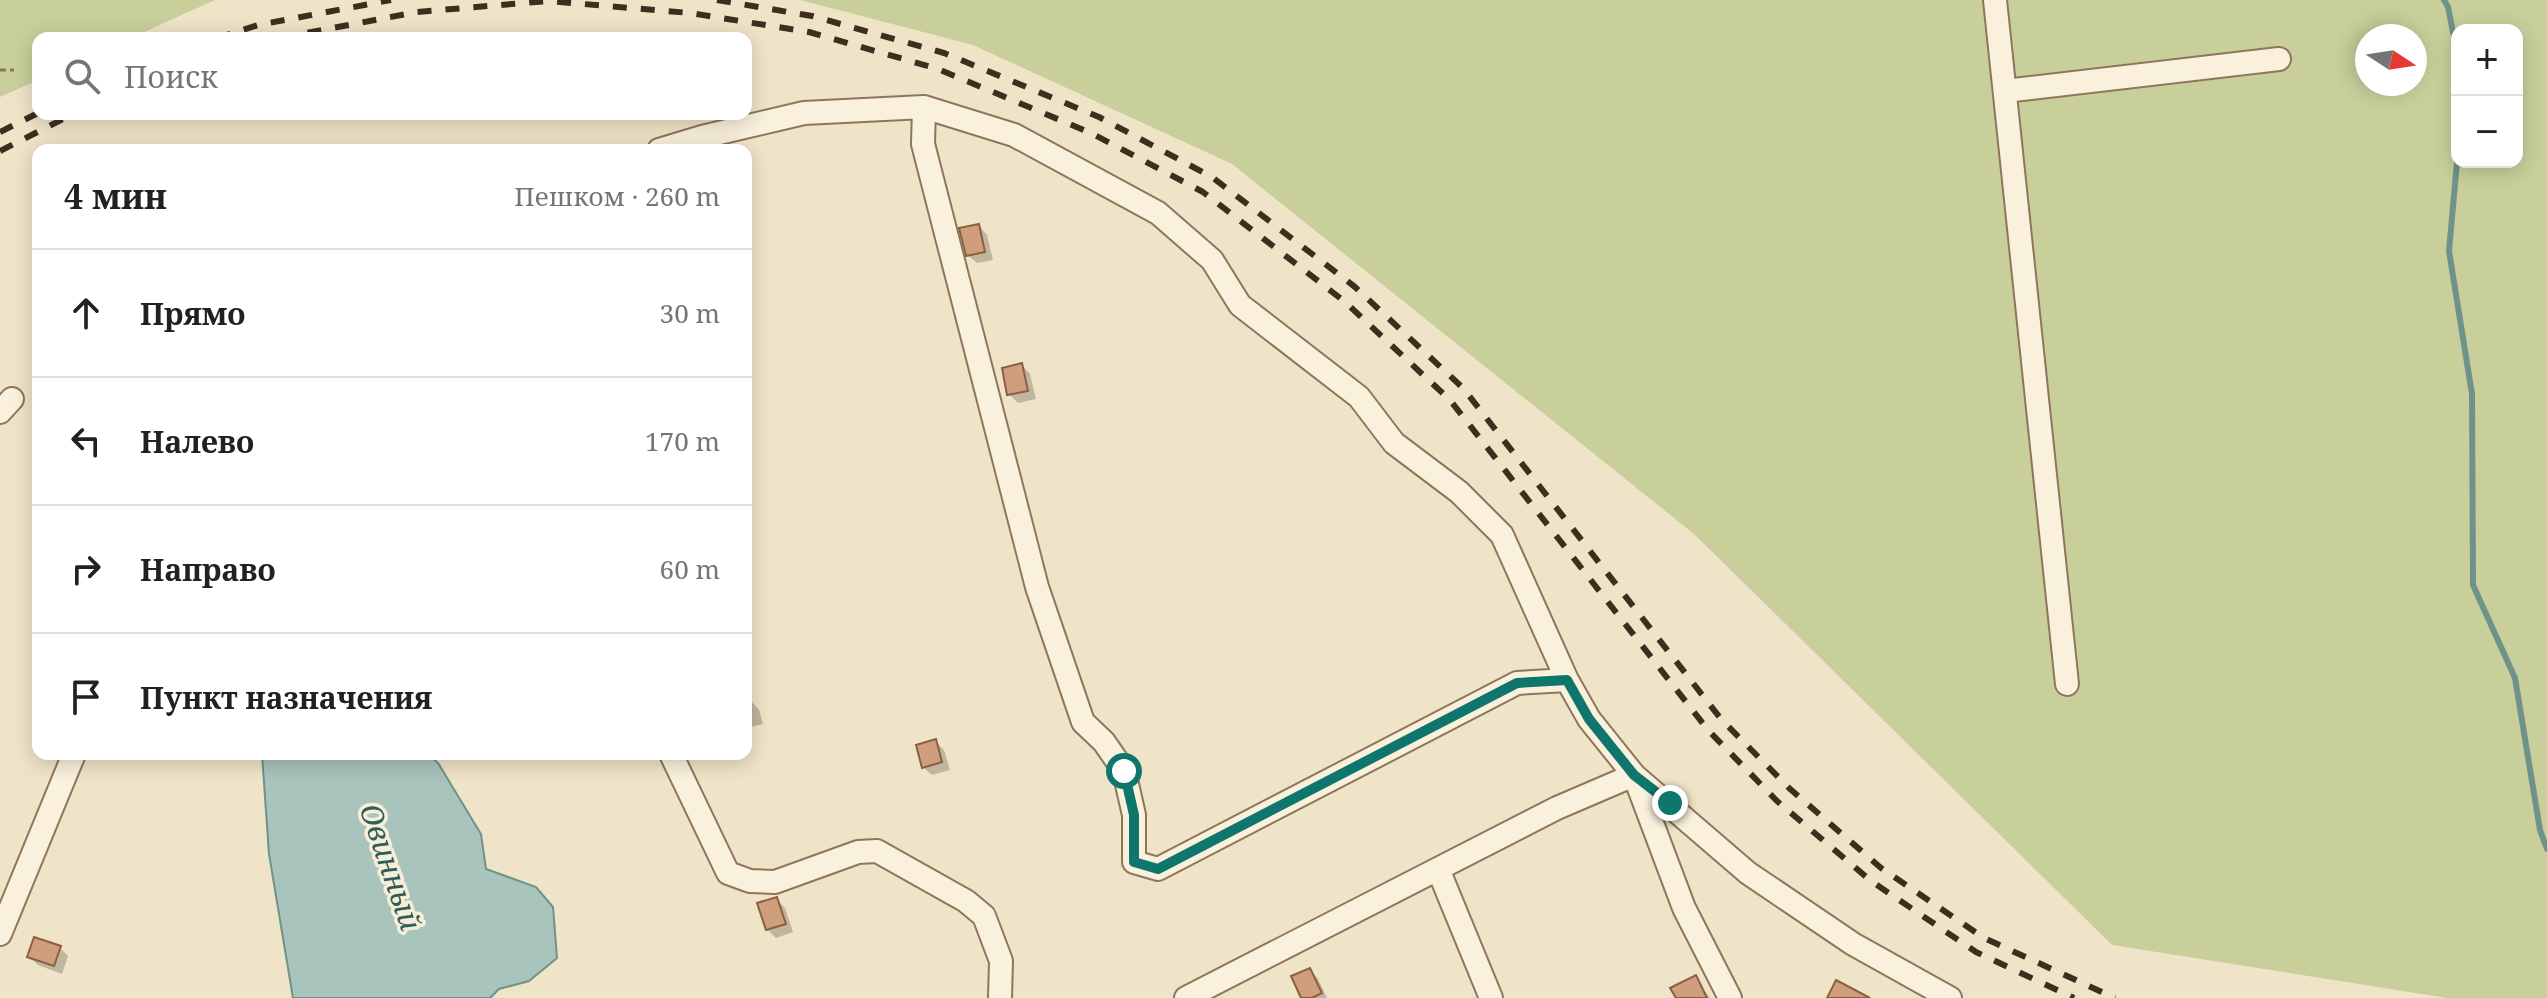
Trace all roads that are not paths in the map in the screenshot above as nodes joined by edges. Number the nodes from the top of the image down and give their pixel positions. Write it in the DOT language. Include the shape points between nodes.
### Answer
graph roads {
  1 [pos="1995,0"];
  2 [pos="2279,59"];
  3 [pos="2005,91"];
  4 [pos="924,107"];
  5 [pos="679,144"];
  6 [pos="1567,680"];
  7 [pos="2067,684"];
  8 [pos="72,760"];
  9 [pos="674,760"];
  10 [pos="1634,775"];
  11 [pos="1438,869"];
  12 [pos="0,934"];
  13 [pos="1000,998"];
  14 [pos="1186,998"];
  15 [pos="1491,998"];
  16 [pos="1730,998"];
  17 [pos="1950,998"];
  1 -- 3 [label="street"];
  2 -- 3 [label="street"];
  3 -- 7 [label="street"];
  4 -- 5 [label="street" via="804,113"];
  4 -- 6 [label="street" via="1014,135 1158,213 1212,260 1240,305 1359,397 1394,443 1459,492 1502,535"];
  4 -- 6 [label="street" via="923,144 1037,587 1083,722 1124,771 1134,815 1134,862 1158,869 1517,683"];
  6 -- 10 [label="street" via="1589,719"];
  8 -- 12 [label="street"];
  9 -- 13 [label="street" via="728,873 775,882 858,852 877,851 984,916 1001,961"];
  10 -- 11 [label="street"];
  10 -- 16 [label="street" via="1684,908"];
  10 -- 17 [label="street" via="1748,873 1853,944"];
  11 -- 14 [label="street"];
  11 -- 15 [label="street"];
}
